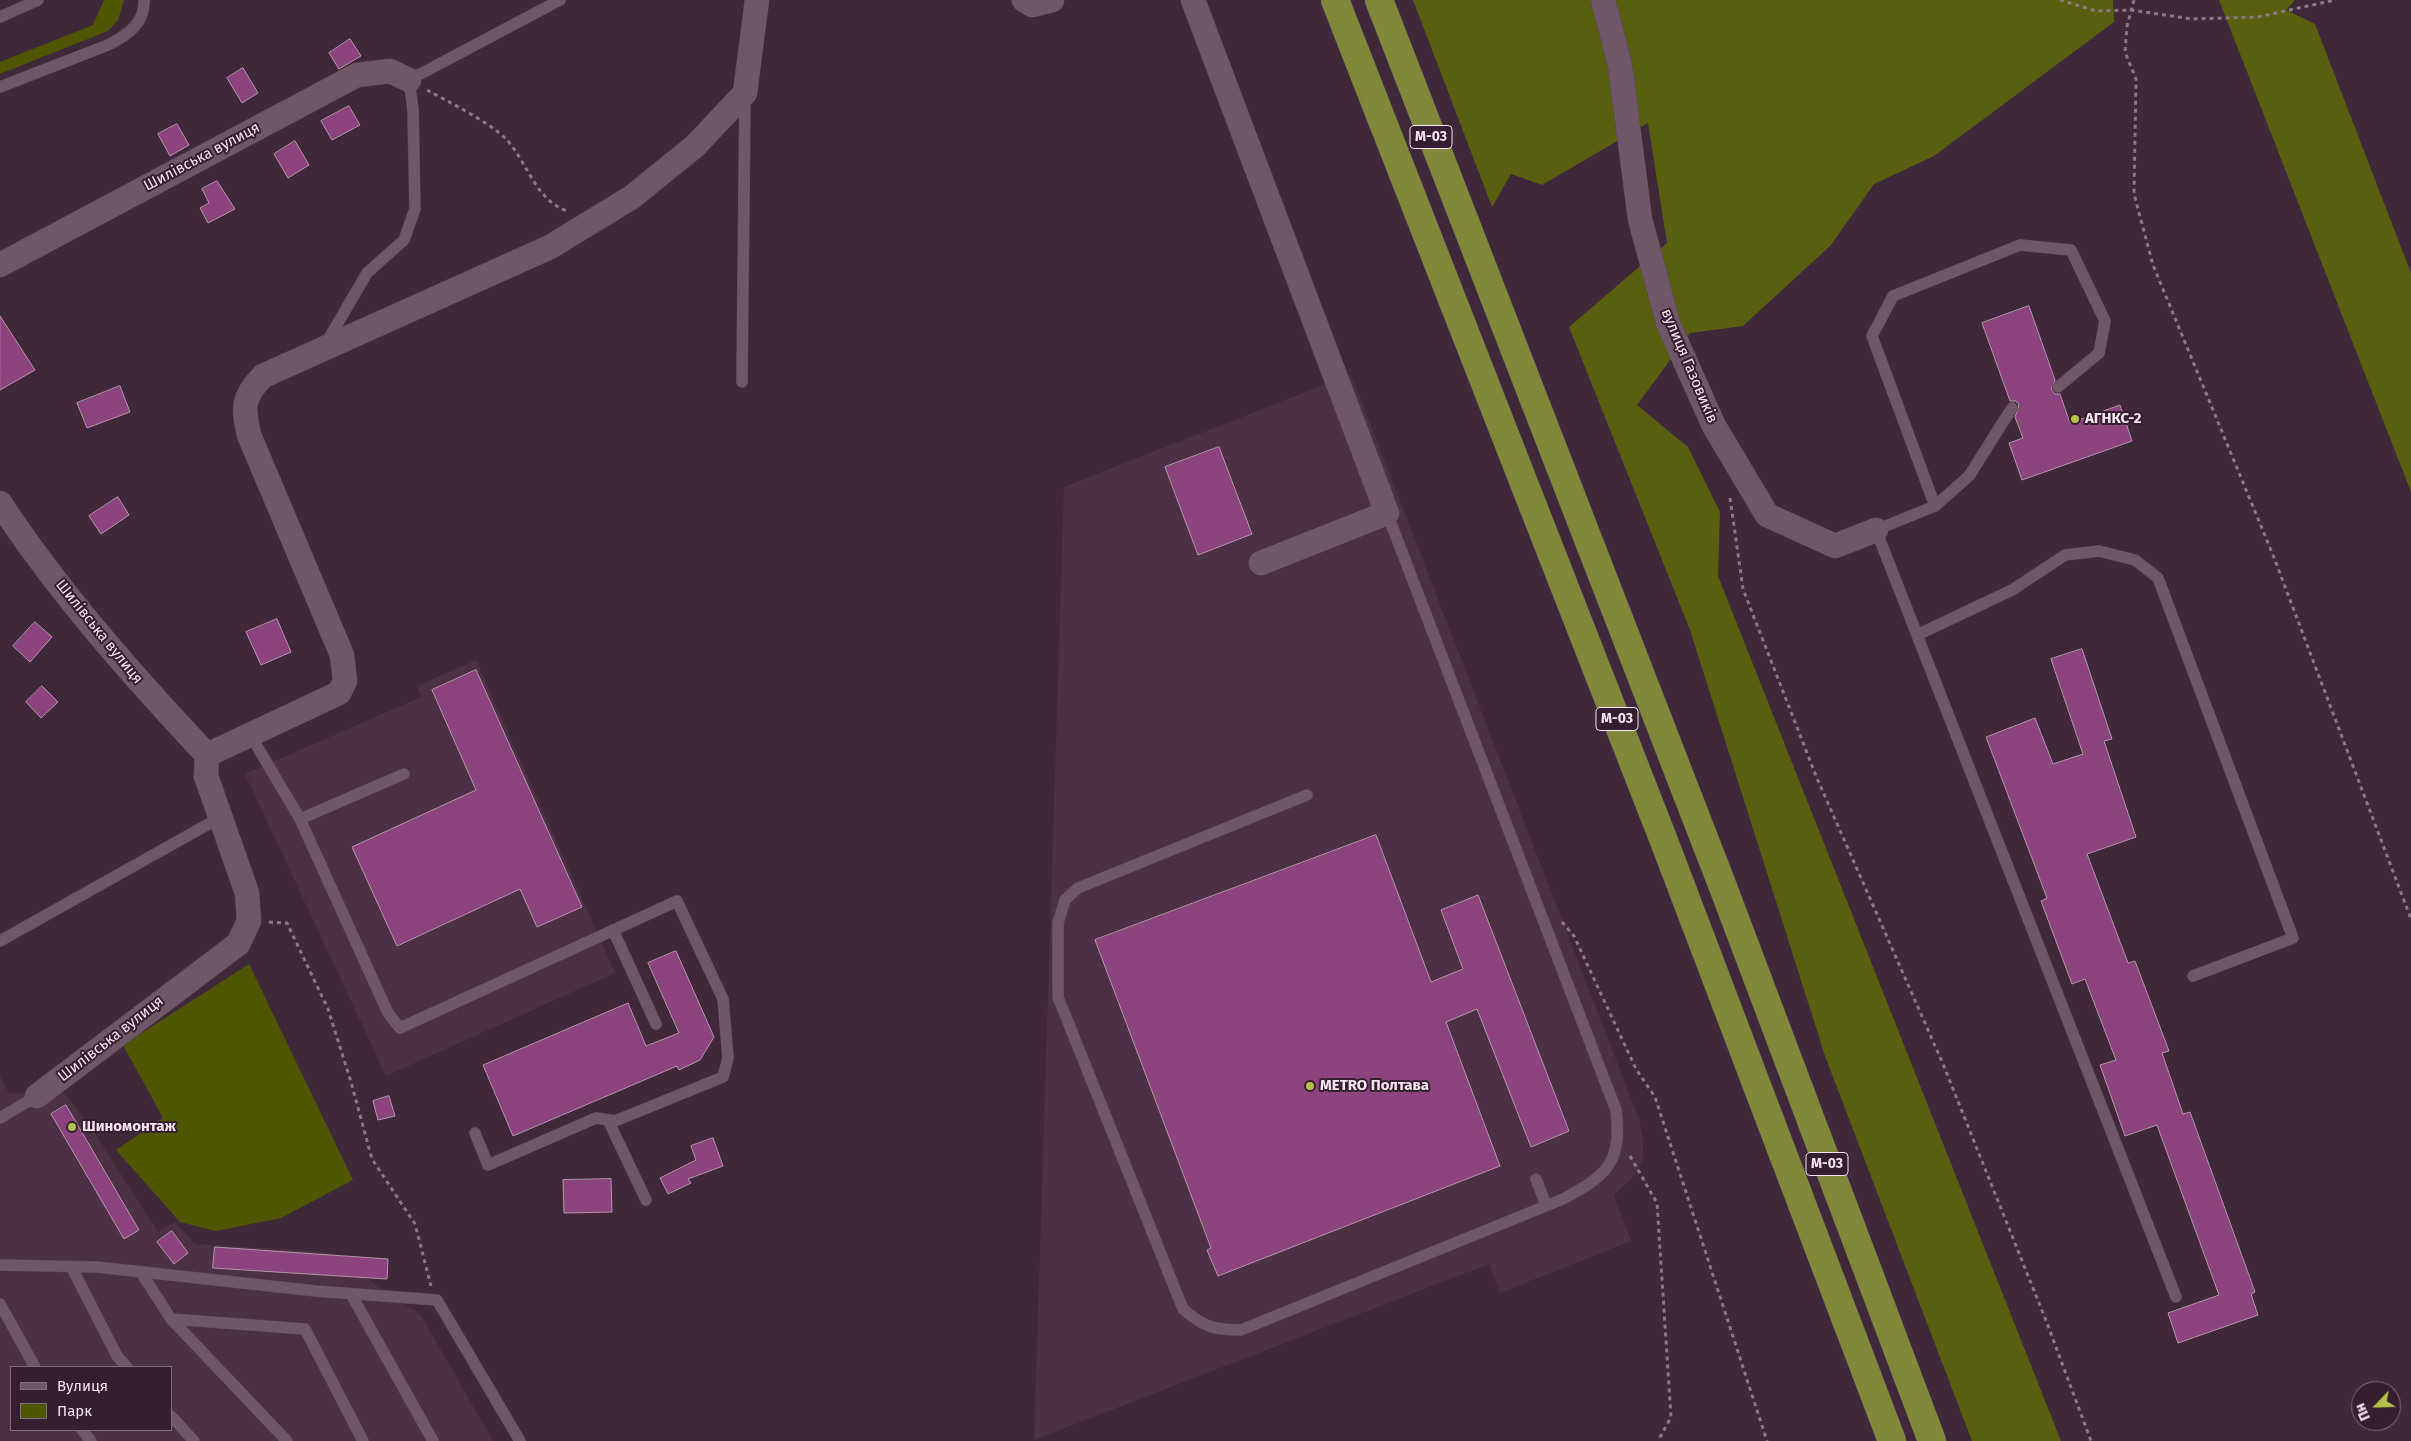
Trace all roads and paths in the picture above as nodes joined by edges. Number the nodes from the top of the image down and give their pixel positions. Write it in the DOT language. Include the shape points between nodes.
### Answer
graph roads {
  1 [pos="38,0"];
  2 [pos="144,0"];
  3 [pos="560,0"];
  4 [pos="757,0"];
  5 [pos="1024,0"];
  6 [pos="1052,0"];
  7 [pos="1193,0"];
  8 [pos="1379,0"];
  9 [pos="1603,0"];
  10 [pos="2060,0"];
  11 [pos="2134,0"];
  12 [pos="2335,0"];
  13 [pos="1335,7"];
  14 [pos="2131,10"];
  15 [pos="0,17"];
  16 [pos="409,80"];
  17 [pos="0,86"];
  18 [pos="745,93"];
  19 [pos="593,221"];
  20 [pos="0,265"];
  21 [pos="322,350"];
  22 [pos="742,382"];
  23 [pos="2058,387"];
  24 [pos="2012,408"];
  25 [pos="1730,490"];
  26 [pos="0,503"];
  27 [pos="1935,506"];
  28 [pos="1387,513"];
  29 [pos="1876,530"];
  30 [pos="1261,563"];
  31 [pos="1917,635"];
  32 [pos="251,736"];
  33 [pos="207,755"];
  34 [pos="404,774"];
  35 [pos="1307,795"];
  36 [pos="221,817"];
  37 [pos="300,819"];
  38 [pos="1555,915"];
  39 [pos="2411,919"];
  40 [pos="249,921"];
  41 [pos="613,930"];
  42 [pos="0,941"];
  43 [pos="2193,976"];
  44 [pos="656,1024"];
  45 [pos="37,1096"];
  46 [pos="0,1118"];
  47 [pos="608,1120"];
  48 [pos="475,1133"];
  49 [pos="1619,1136"];
  50 [pos="1536,1179"];
  51 [pos="646,1200"];
  52 [pos="1546,1205"];
  53 [pos="0,1265"];
  54 [pos="71,1266"];
  55 [pos="141,1272"];
  56 [pos="351,1294"];
  57 [pos="2176,1296"];
  58 [pos="438,1300"];
  59 [pos="0,1304"];
  60 [pos="171,1319"];
  61 [pos="34,1366"];
  62 [pos="126,1366"];
  63 [pos="172,1417"];
  64 [pos="83,1431"];
  65 [pos="91,1441"];
  66 [pos="194,1441"];
  67 [pos="287,1441"];
  68 [pos="363,1441"];
  69 [pos="433,1441"];
  70 [pos="520,1441"];
  71 [pos="1658,1441"];
  72 [pos="1767,1441"];
  73 [pos="1892,1441"];
  74 [pos="1932,1441"];
  75 [pos="2091,1441"];
  1 -- 15 [label="lane"];
  2 -- 17 [label="lane" via="141,18 122,37"];
  3 -- 16 [label="lane"];
  4 -- 18 [label="street"];
  5 -- 6 [label="street" via="1032,6"];
  7 -- 28 [label="street"];
  8 -- 74 [label="highway, М-03" via="1712,860"];
  9 -- 29 [label="street, вулиця Газовиків" via="1620,65 1640,219 1668,323 1714,426 1767,515 1835,546"];
  10 -- 14 [label="path" via="2096,11"];
  11 -- 14 [label="path"];
  12 -- 14 [label="path" via="2258,17 2192,18"];
  13 -- 73 [label="highway, М-03" via="1664,841"];
  14 -- 39 [label="path" via="2125,52 2136,79 2134,194 2154,265 2273,555"];
  16 -- 19 [label="path" via="462,109 505,138 540,192 560,209"];
  16 -- 20 [label="street, Шилівська вулиця" via="390,71 357,75"];
  16 -- 21 [label="lane" via="413,110 415,209 404,240 367,273"];
  18 -- 19 [label="street" via="695,146 632,197"];
  18 -- 22 [label="lane"];
  19 -- 21 [label="street" via="550,247"];
  21 -- 32 [label="street" via="263,376 250,389 243,410 249,435 342,656 345,681 339,693"];
  23 -- 27 [label="lane" via="2099,353 2104,321 2071,250 2020,245 1893,296 1872,336"];
  24 -- 27 [label="lane" via="1969,476"];
  25 -- 75 [label="path" via="1743,590 1816,776 1943,1064"];
  26 -- 33 [label="street, Шилівська вулиця" via="25,541 110,647"];
  27 -- 29 [label="lane"];
  28 -- 30 [label="street"];
  28 -- 49 [label="lane" via="1616,1110"];
  29 -- 31 [label="lane"];
  31 -- 43 [label="lane" via="2012,590 2065,555 2099,551 2135,560 2158,578 2293,938"];
  31 -- 57 [label="lane"];
  32 -- 33 [label="street"];
  32 -- 37 [label="lane"];
  33 -- 36 [label="street, Шилівська вулиця" via="206,776"];
  34 -- 37 [label="lane"];
  35 -- 52 [label="lane" via="1078,888 1064,900 1060,910 1058,997 1184,1309 1198,1322 1217,1330 1241,1330"];
  36 -- 40 [label="street, Шилівська вулиця" via="247,893"];
  36 -- 42 [label="lane"];
  37 -- 41 [label="lane" via="388,1013 400,1028"];
  38 -- 72 [label="path" via="1574,936 1636,1069 1655,1097"];
  40 -- 45 [label="street, Шилівська вулиця" via="238,944"];
  40 -- 58 [label="path" via="287,923 328,1009 372,1159 415,1224 430,1284"];
  41 -- 44 [label="lane"];
  41 -- 47 [label="lane" via="677,901 723,999 728,1058 723,1077 615,1121"];
  45 -- 46 [label="lane"];
  47 -- 48 [label="lane" via="596,1118 488,1164"];
  47 -- 51 [label="lane"];
  49 -- 52 [label="lane" via="1614,1157 1602,1174 1586,1187"];
  49 -- 71 [label="path" via="1657,1203 1671,1417"];
  50 -- 52 [label="lane"];
  53 -- 54 [label="lane"];
  54 -- 55 [label="lane"];
  54 -- 62 [label="lane" via="117,1356"];
  55 -- 56 [label="lane"];
  55 -- 60 [label="lane"];
  56 -- 58 [label="lane"];
  56 -- 69 [label="lane"];
  58 -- 70 [label="lane"];
  59 -- 61 [label="lane"];
  60 -- 67 [label="lane"];
  60 -- 68 [label="lane" via="305,1329"];
  63 -- 66 [label="lane"];
  64 -- 65 [label="lane"];
}
